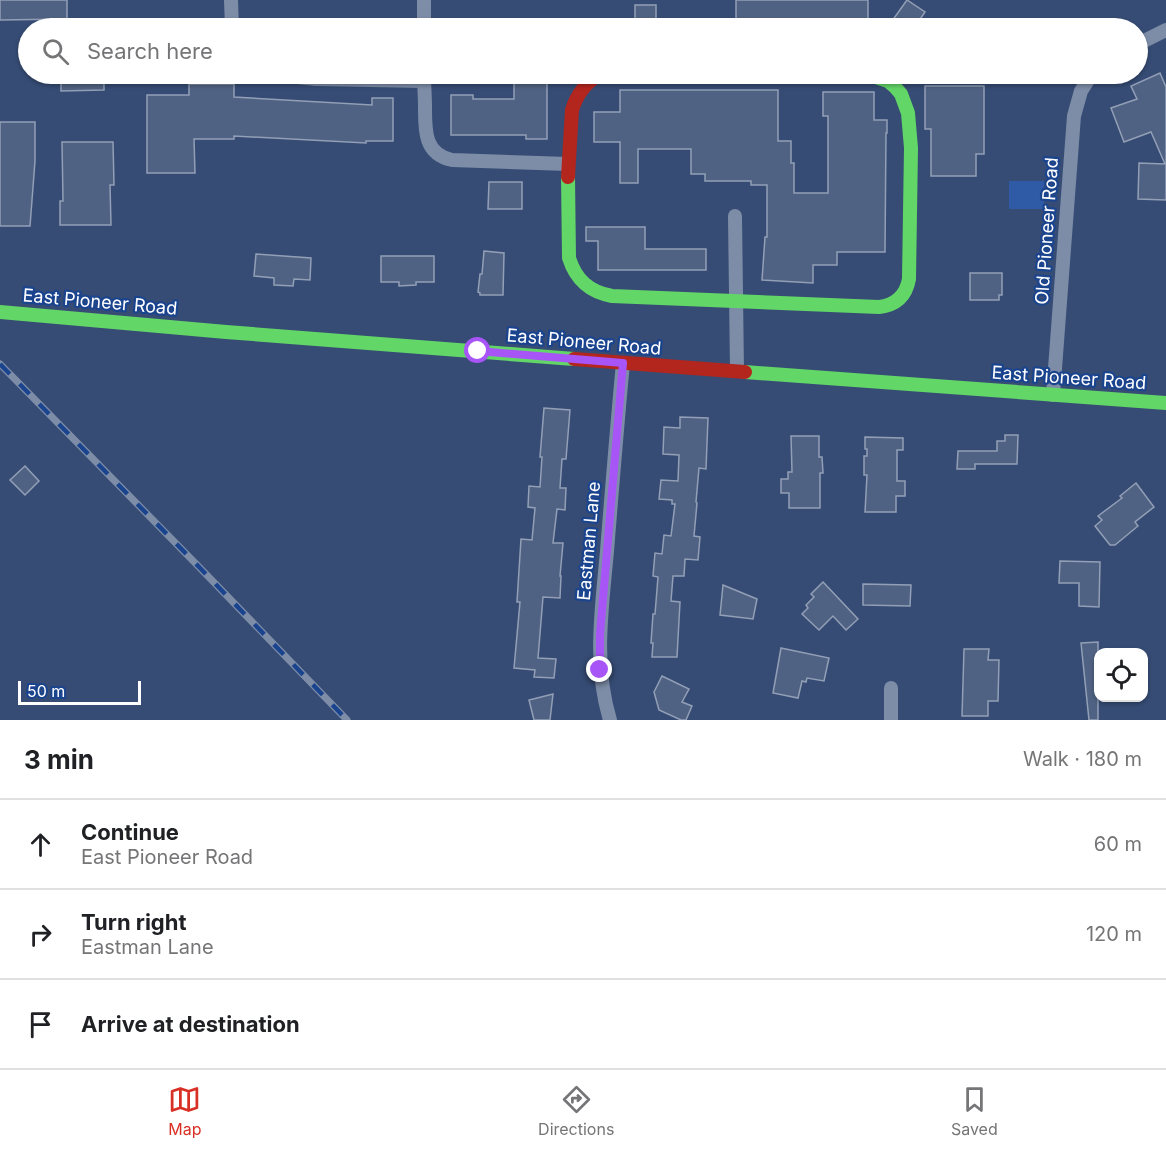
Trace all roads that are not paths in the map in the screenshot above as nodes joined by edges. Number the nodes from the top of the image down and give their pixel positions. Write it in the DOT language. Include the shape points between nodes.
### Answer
graph roads {
  1 [pos="231,0"];
  2 [pos="424,0"];
  3 [pos="232,18"];
  4 [pos="424,18"];
  5 [pos="1166,30"];
  6 [pos="1148,39"];
  7 [pos="424,84"];
  8 [pos="586,84"];
  9 [pos="891,84"];
  10 [pos="1086,84"];
  11 [pos="568,164"];
  12 [pos="735,216"];
  13 [pos="736,301"];
  14 [pos="0,312"];
  15 [pos="623,363"];
  16 [pos="737,371"];
  17 [pos="1053,395"];
  18 [pos="1166,403"];
  19 [pos="891,688"];
  20 [pos="610,720"];
  21 [pos="891,720"];
  1 -- 3 [label="street"];
  2 -- 4 [label="street"];
  5 -- 6 [label="street"];
  7 -- 11 [label="street" via="426,133 431,147 442,158"];
  8 -- 11 [label="main road" via="574,106"];
  9 -- 13 [label="main road" via="904,102 910,126 909,279 904,293 884,307"];
  10 -- 17 [label="street, Old Pioneer Road" via="1074,116"];
  11 -- 13 [label="main road" via="569,258 584,285 607,296"];
  12 -- 13 [label="street"];
  13 -- 16 [label="street"];
  14 -- 15 [label="main road, East Pioneer Road"];
  15 -- 16 [label="main road, East Pioneer Road"];
  15 -- 20 [label="street, Eastman Lane" via="600,646 602,685"];
  16 -- 17 [label="main road, East Pioneer Road"];
  17 -- 18 [label="main road, East Pioneer Road"];
  19 -- 21 [label="street"];
}
